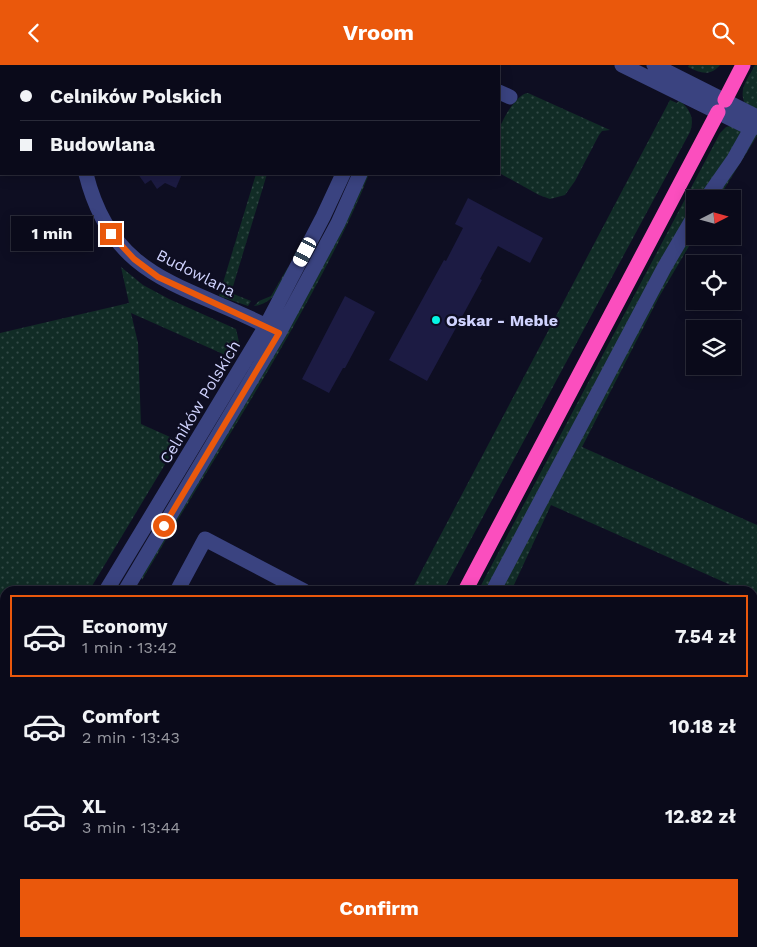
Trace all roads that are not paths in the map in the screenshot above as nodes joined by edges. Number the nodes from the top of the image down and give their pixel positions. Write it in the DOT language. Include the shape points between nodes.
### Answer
graph roads {
  1 [pos="622,65"];
  2 [pos="654,65"];
  3 [pos="743,65"];
  4 [pos="722,106"];
  5 [pos="755,122"];
  6 [pos="86,175"];
  7 [pos="343,175"];
  8 [pos="360,175"];
  9 [pos="712,190"];
  10 [pos="686,230"];
  11 [pos="273,329"];
  12 [pos="109,586"];
  13 [pos="135,586"];
  14 [pos="180,586"];
  15 [pos="294,586"];
  16 [pos="468,586"];
  17 [pos="496,586"];
  1 -- 4 [label="street"];
  2 -- 4 [label="street"];
  3 -- 4 [label="highway"];
  4 -- 5 [label="street"];
  4 -- 16 [label="highway"];
  5 -- 9 [label="street"];
  6 -- 11 [label="street, Budowlana" via="101,217 111,234 134,259 158,277"];
  7 -- 11 [label="street, Celników Polskich"];
  8 -- 11 [label="street, Celników Polskich" via="335,229"];
  10 -- 17 [label="street"];
  11 -- 12 [label="street, Celników Polskich"];
  11 -- 13 [label="street, Celników Polskich"];
  14 -- 15 [label="street" via="205,539"];
}
